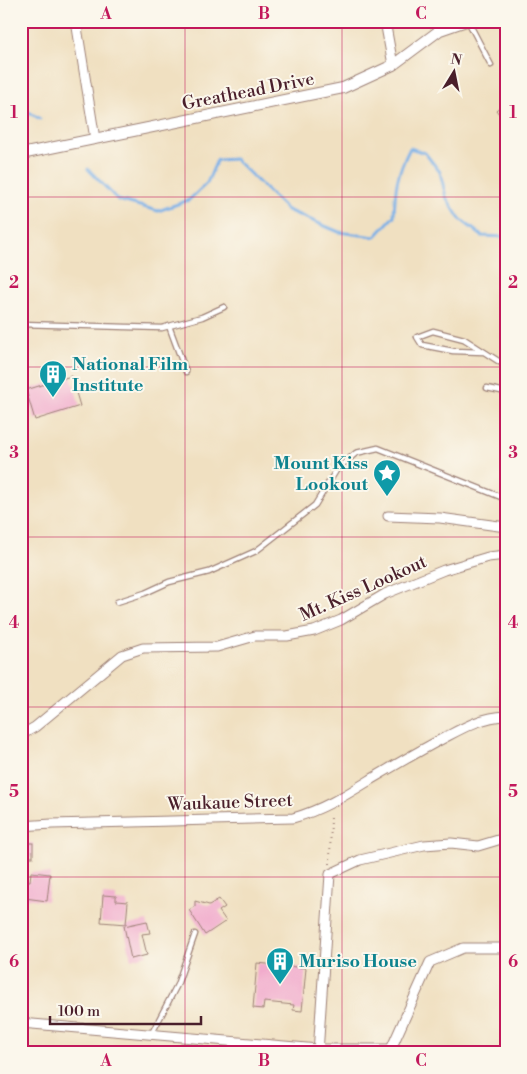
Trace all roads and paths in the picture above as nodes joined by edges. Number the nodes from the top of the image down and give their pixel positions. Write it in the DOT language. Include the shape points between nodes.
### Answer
graph roads {
  1 [pos="76,21"];
  2 [pos="385,21"];
  3 [pos="467,21"];
  4 [pos="393,65"];
  5 [pos="491,66"];
  6 [pos="95,139"];
  7 [pos="21,154"];
  8 [pos="224,307"];
  9 [pos="21,324"];
  10 [pos="169,326"];
  11 [pos="484,352"];
  12 [pos="506,366"];
  13 [pos="186,372"];
  14 [pos="487,388"];
  15 [pos="506,392"];
  16 [pos="506,499"];
  17 [pos="388,516"];
  18 [pos="506,527"];
  19 [pos="506,556"];
  20 [pos="117,602"];
  21 [pos="506,716"];
  22 [pos="21,735"];
  23 [pos="331,804"];
  24 [pos="21,826"];
  25 [pos="498,840"];
  26 [pos="330,874"];
  27 [pos="195,934"];
  28 [pos="506,948"];
  29 [pos="21,1023"];
  30 [pos="151,1034"];
  31 [pos="391,1049"];
  32 [pos="318,1051"];
  33 [pos="418,1053"];
  1 -- 6 [label="street"];
  2 -- 4 [label="street"];
  3 -- 4 [label="street, Greathead Drive" via="440,30"];
  3 -- 5 [label="lane"];
  4 -- 6 [label="street, Greathead Drive" via="343,88"];
  6 -- 7 [label="street, Greathead Drive"];
  8 -- 10 [label="lane" via="202,318"];
  9 -- 10 [label="lane"];
  10 -- 13 [label="lane"];
  11 -- 11 [label="lane" via="464,339 433,330 417,337 422,345 453,352"];
  11 -- 12 [label="lane"];
  14 -- 15 [label="lane"];
  16 -- 20 [label="lane" via="378,448 356,453 337,469 316,505 256,551 209,572 169,582"];
  17 -- 18 [label="street" via="440,518"];
  19 -- 22 [label="street, Mt. Kiss Lookout" via="488,556 444,570 385,594 341,620 314,631 287,636 255,636 217,647 143,648 122,655"];
  21 -- 23 [label="street, Waukaue Street" via="476,721"];
  23 -- 24 [label="street, Waukaue Street" via="293,818"];
  23 -- 26 [label="path"];
  25 -- 26 [label="street" via="478,846 424,845 360,860"];
  26 -- 32 [label="street"];
  27 -- 30 [label="lane" via="177,985"];
  28 -- 31 [label="street" via="463,948 430,962"];
  29 -- 30 [label="street"];
  30 -- 32 [label="street"];
  31 -- 32 [label="street"];
  31 -- 33 [label="street"];
}
